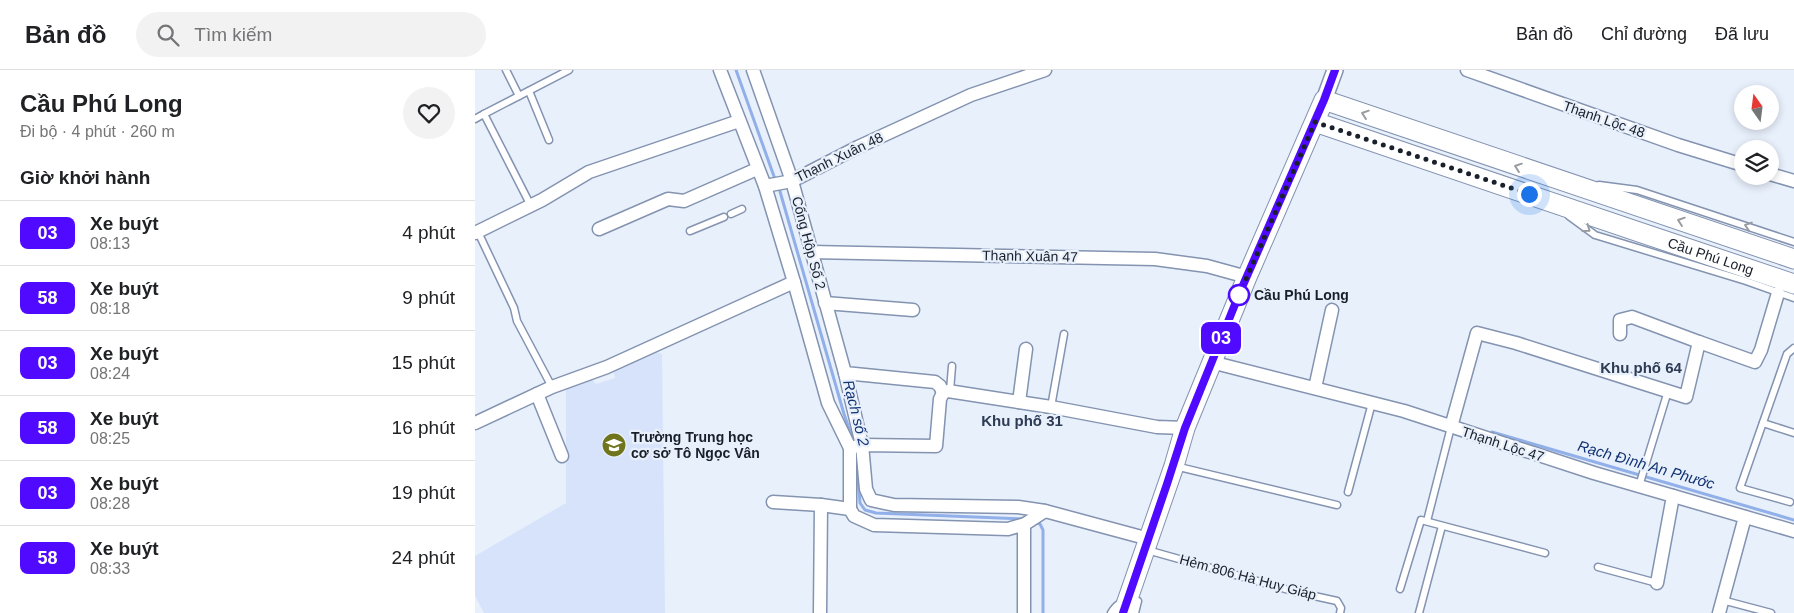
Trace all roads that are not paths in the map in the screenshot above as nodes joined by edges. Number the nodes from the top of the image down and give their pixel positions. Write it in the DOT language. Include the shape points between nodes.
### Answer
graph roads {
  1 [pos="506,70"];
  2 [pos="569,70"];
  3 [pos="720,70"];
  4 [pos="753,70"];
  5 [pos="1045,70"];
  6 [pos="1335,70"];
  7 [pos="1467,70"];
  8 [pos="529,91"];
  9 [pos="519,96"];
  10 [pos="1324,100"];
  11 [pos="484,114"];
  12 [pos="475,119"];
  13 [pos="739,121"];
  14 [pos="1315,122"];
  15 [pos="549,140"];
  16 [pos="1734,162"];
  17 [pos="757,169"];
  18 [pos="1779,177"];
  19 [pos="1554,179"];
  20 [pos="792,181"];
  21 [pos="1794,182"];
  22 [pos="765,195"];
  23 [pos="1547,200"];
  24 [pos="531,206"];
  25 [pos="743,209"];
  26 [pos="731,214"];
  27 [pos="724,217"];
  28 [pos="599,229"];
  29 [pos="690,231"];
  30 [pos="476,232"];
  31 [pos="1794,242"];
  32 [pos="811,252"];
  33 [pos="1794,259"];
  34 [pos="1247,277"];
  35 [pos="794,282"];
  36 [pos="1786,288"];
  37 [pos="1794,298"];
  38 [pos="825,304"];
  39 [pos="913,310"];
  40 [pos="1332,310"];
  41 [pos="1064,334"];
  42 [pos="1620,334"];
  43 [pos="1699,342"];
  44 [pos="1794,348"];
  45 [pos="1026,349"];
  46 [pos="1211,362"];
  47 [pos="953,366"];
  48 [pos="845,373"];
  49 [pos="552,387"];
  50 [pos="1315,388"];
  51 [pos="1668,391"];
  52 [pos="947,392"];
  53 [pos="537,394"];
  54 [pos="1019,402"];
  55 [pos="1372,403"];
  56 [pos="1051,407"];
  57 [pos="475,423"];
  58 [pos="1763,423"];
  59 [pos="1451,427"];
  60 [pos="1185,428"];
  61 [pos="1794,433"];
  62 [pos="856,447"];
  63 [pos="562,456"];
  64 [pos="1173,466"];
  65 [pos="1641,480"];
  66 [pos="1349,492"];
  67 [pos="1673,496"];
  68 [pos="773,502"];
  69 [pos="1790,502"];
  70 [pos="821,505"];
  71 [pos="1337,505"];
  72 [pos="850,509"];
  73 [pos="1041,514"];
  74 [pos="1745,517"];
  75 [pos="1427,521"];
  76 [pos="1025,524"];
  77 [pos="1442,526"];
  78 [pos="1794,531"];
  79 [pos="1147,544"];
  80 [pos="1545,553"];
  81 [pos="1598,567"];
  82 [pos="1657,583"];
  83 [pos="1400,589"];
  84 [pos="1722,600"];
  85 [pos="1129,608"];
  86 [pos="820,613"];
  87 [pos="1025,613"];
  88 [pos="1111,613"];
  89 [pos="1340,613"];
  90 [pos="1419,613"];
  91 [pos="1719,613"];
  92 [pos="1771,613"];
  1 -- 9 [label="lane"];
  2 -- 8 [label="lane"];
  3 -- 13 [label="street"];
  4 -- 20 [label="street, Cống Hộp Số 2"];
  5 -- 20 [label="street, Thạnh Xuân 48" via="971,95"];
  6 -- 10 [label="street"];
  7 -- 16 [label="street, Thạnh Lộc 48"];
  8 -- 9 [label="lane"];
  8 -- 15 [label="lane"];
  9 -- 11 [label="lane"];
  10 -- 14 [label="main road"];
  19 -- 10 [label="main road, Cầu Phú Long, one-way"];
  11 -- 12 [label="lane"];
  11 -- 24 [label="lane"];
  13 -- 17 [label="street"];
  13 -- 24 [label="street" via="589,172"];
  14 -- 23 [label="main road, Cầu Phú Long"];
  14 -- 34 [label="main road"];
  17 -- 22 [label="street"];
  17 -- 28 [label="street" via="684,201 668,199"];
  18 -- 21 [label="street"];
  31 -- 19 [label="lane, one-way" via="1637,190"];
  33 -- 19 [label="main road, Cầu Phú Long, one-way"];
  20 -- 22 [label="street, Thạnh Xuân 48"];
  20 -- 32 [label="street, Cống Hộp Số 2"];
  22 -- 35 [label="street"];
  23 -- 36 [label="main road, Cầu Phú Long"];
  23 -- 36 [label="lane, one-way" via="1595,235"];
  24 -- 30 [label="street"];
  25 -- 26 [label="lane"];
  27 -- 29 [label="lane"];
  30 -- 49 [label="lane"];
  32 -- 34 [label="street, Thạnh Xuân 47" via="1155,259 1207,266"];
  32 -- 38 [label="street, Cống Hộp Số 2"];
  34 -- 46 [label="main road"];
  35 -- 49 [label="street" via="607,367"];
  35 -- 62 [label="street" via="829,403"];
  36 -- 37 [label="lane"];
  36 -- 43 [label="street" via="1755,362"];
  38 -- 39 [label="street"];
  38 -- 48 [label="street, Cống Hộp Số 2"];
  40 -- 50 [label="street"];
  41 -- 56 [label="lane"];
  42 -- 43 [label="street" via="1620,320 1631,317"];
  43 -- 51 [label="street" via="1686,397"];
  44 -- 58 [label="lane" via="1787,354"];
  45 -- 54 [label="street"];
  46 -- 50 [label="street, Thạnh Lộc 47"];
  46 -- 60 [label="main road"];
  47 -- 52 [label="lane"];
  48 -- 52 [label="street" via="935,382"];
  48 -- 62 [label="street, Cống Hộp Số 2"];
  49 -- 53 [label="street"];
  50 -- 55 [label="street, Thạnh Lộc 47"];
  51 -- 59 [label="street" via="1477,332"];
  51 -- 65 [label="lane"];
  52 -- 54 [label="street"];
  52 -- 62 [label="street" via="940,399 936,446"];
  53 -- 57 [label="street"];
  53 -- 63 [label="street"];
  54 -- 56 [label="street"];
  55 -- 59 [label="street, Thạnh Lộc 47"];
  55 -- 66 [label="lane"];
  56 -- 60 [label="street" via="1157,427"];
  58 -- 61 [label="lane"];
  58 -- 69 [label="lane" via="1739,488"];
  59 -- 65 [label="street, Thạnh Lộc 47"];
  59 -- 75 [label="lane"];
  60 -- 64 [label="main road"];
  62 -- 72 [label="street"];
  62 -- 73 [label="street" via="868,496 878,503 1018,507"];
  64 -- 71 [label="lane"];
  64 -- 79 [label="main road"];
  65 -- 67 [label="street, Thạnh Lộc 47"];
  67 -- 74 [label="street, Thạnh Lộc 47"];
  67 -- 82 [label="street"];
  68 -- 70 [label="street"];
  70 -- 72 [label="street"];
  70 -- 86 [label="street"];
  72 -- 76 [label="street" via="854,516 874,525 1008,529"];
  73 -- 76 [label="street"];
  73 -- 79 [label="street"];
  74 -- 78 [label="street, Thạnh Lộc 47"];
  74 -- 84 [label="street"];
  75 -- 77 [label="lane"];
  75 -- 83 [label="lane" via="1421,520"];
  76 -- 87 [label="street"];
  77 -- 80 [label="lane"];
  77 -- 90 [label="lane"];
  79 -- 85 [label="main road"];
  79 -- 89 [label="lane, Hẻm 806 Hà Huy Giáp" via="1296,592 1337,600"];
  81 -- 82 [label="lane"];
  84 -- 91 [label="street"];
  84 -- 92 [label="lane"];
  85 -- 88 [label="lane" via="1115,606"];
}
